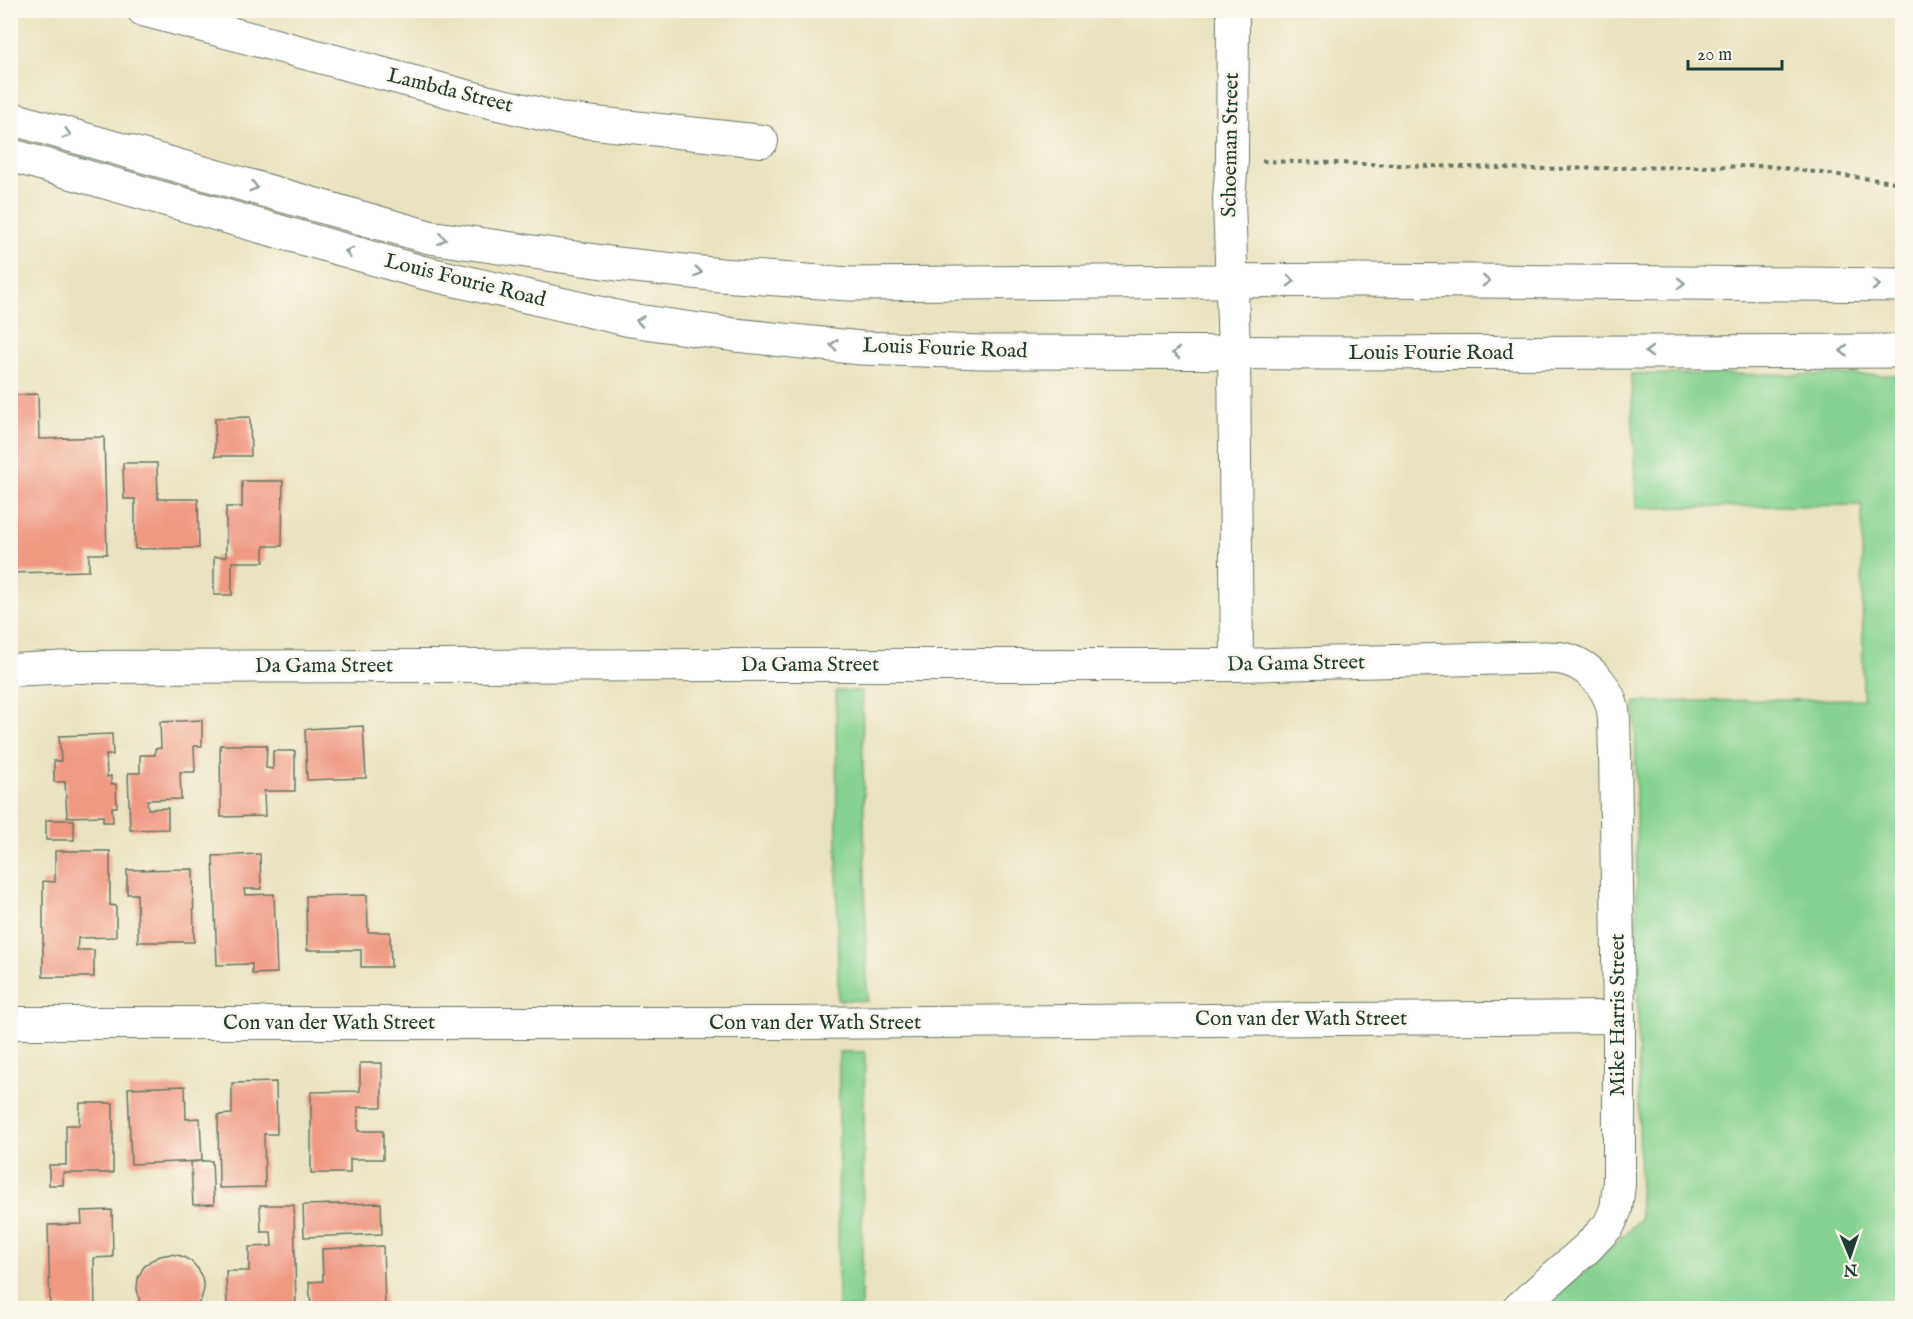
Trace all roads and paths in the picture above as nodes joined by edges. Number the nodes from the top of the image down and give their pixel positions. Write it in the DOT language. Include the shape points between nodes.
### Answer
graph roads {
  1 [pos="142,10"];
  2 [pos="1233,10"];
  3 [pos="10,118"];
  4 [pos="762,141"];
  5 [pos="10,155"];
  6 [pos="1233,160"];
  7 [pos="1902,183"];
  8 [pos="1232,280"];
  9 [pos="1902,285"];
  10 [pos="1902,351"];
  11 [pos="1234,353"];
  12 [pos="1238,665"];
  13 [pos="10,670"];
  14 [pos="1600,684"];
  15 [pos="1619,1017"];
  16 [pos="10,1023"];
  17 [pos="1519,1308"];
  1 -- 4 [label="street, Lambda Street" via="567,120"];
  2 -- 6 [label="street, Schoeman Street"];
  3 -- 8 [label="main road, Louis Fourie Road, one-way" via="429,237 617,264 849,284"];
  11 -- 5 [label="main road, Louis Fourie Road, one-way" via="861,348 630,320 421,272"];
  6 -- 7 [label="path" via="1535,169 1767,166"];
  6 -- 8 [label="street, Schoeman Street" via="1229,199"];
  8 -- 9 [label="main road, Louis Fourie Road, one-way"];
  8 -- 11 [label="street, Schoeman Street"];
  10 -- 11 [label="main road, Louis Fourie Road, one-way"];
  11 -- 12 [label="street, Schoeman Street"];
  12 -- 13 [label="street, Da Gama Street" via="710,664"];
  12 -- 14 [label="street, Da Gama Street" via="1560,658 1577,663"];
  14 -- 15 [label="street, Mike Harris Street" via="1613,710"];
  15 -- 16 [label="street, Con van der Wath Street"];
  15 -- 17 [label="street, Mike Harris Street" via="1616,1209 1609,1225 1587,1248"];
}
